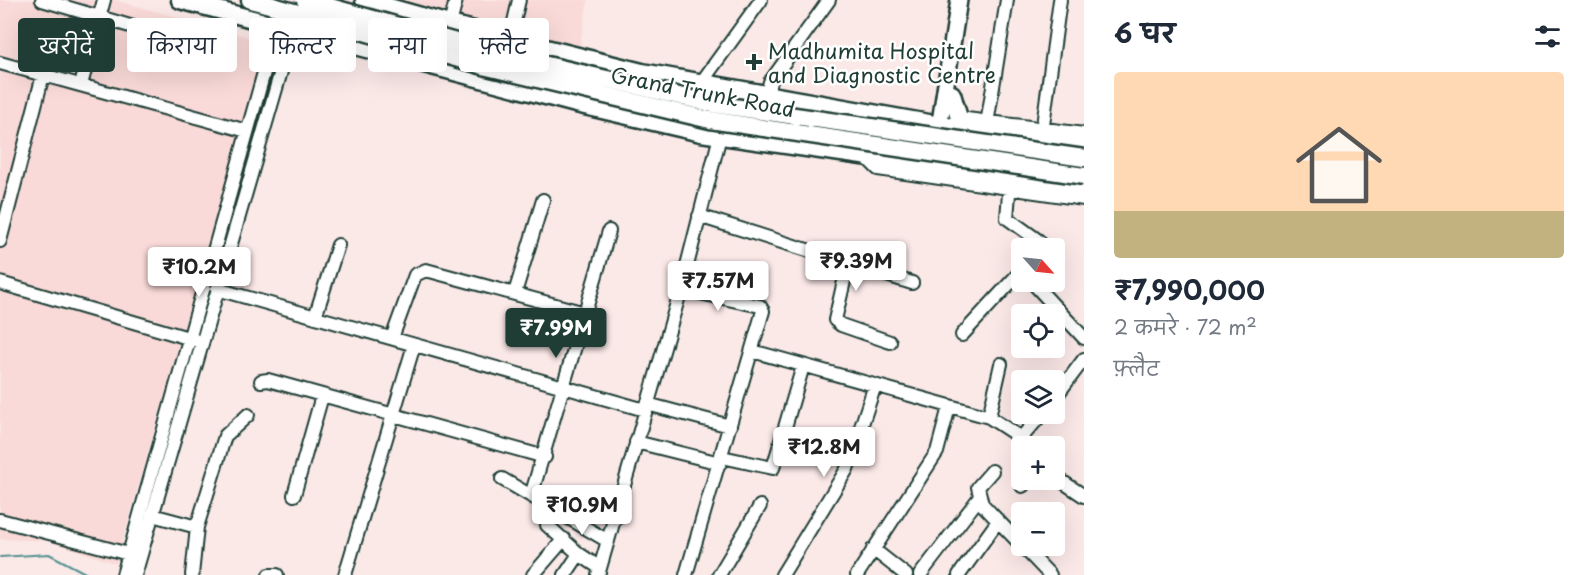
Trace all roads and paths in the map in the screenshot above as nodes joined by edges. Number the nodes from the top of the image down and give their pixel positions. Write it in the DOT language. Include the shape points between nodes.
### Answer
graph roads {
  1 [pos="42,0"];
  2 [pos="104,0"];
  3 [pos="180,0"];
  4 [pos="305,0"];
  5 [pos="364,0"];
  6 [pos="456,0"];
  7 [pos="519,0"];
  8 [pos="761,0"];
  9 [pos="829,0"];
  10 [pos="959,0"];
  11 [pos="967,0"];
  12 [pos="1007,0"];
  13 [pos="1060,0"];
  14 [pos="258,2"];
  15 [pos="100,17"];
  16 [pos="249,18"];
  17 [pos="515,18"];
  18 [pos="127,25"];
  19 [pos="450,25"];
  20 [pos="459,27"];
  21 [pos="356,46"];
  22 [pos="549,49"];
  23 [pos="0,63"];
  24 [pos="269,72"];
  25 [pos="274,72"];
  26 [pos="653,74"];
  27 [pos="43,75"];
  28 [pos="701,83"];
  29 [pos="81,85"];
  30 [pos="952,94"];
  31 [pos="766,96"];
  32 [pos="646,120"];
  33 [pos="965,124"];
  34 [pos="247,131"];
  35 [pos="1042,134"];
  36 [pos="1084,134"];
  37 [pos="720,135"];
  38 [pos="1084,146"];
  39 [pos="865,155"];
  40 [pos="1084,158"];
  41 [pos="934,165"];
  42 [pos="1084,176"];
  43 [pos="1010,182"];
  44 [pos="1084,188"];
  45 [pos="1084,199"];
  46 [pos="543,200"];
  47 [pos="699,216"];
  48 [pos="609,231"];
  49 [pos="1035,238"];
  50 [pos="0,241"];
  51 [pos="338,245"];
  52 [pos="848,264"];
  53 [pos="1011,282"];
  54 [pos="0,283"];
  55 [pos="912,283"];
  56 [pos="217,289"];
  57 [pos="681,289"];
  58 [pos="1041,292"];
  59 [pos="515,293"];
  60 [pos="585,313"];
  61 [pos="315,317"];
  62 [pos="963,335"];
  63 [pos="189,338"];
  64 [pos="392,338"];
  65 [pos="1084,338"];
  66 [pos="202,342"];
  67 [pos="890,342"];
  68 [pos="414,345"];
  69 [pos="752,351"];
  70 [pos="1084,359"];
  71 [pos="1001,364"];
  72 [pos="803,366"];
  73 [pos="261,381"];
  74 [pos="1065,384"];
  75 [pos="875,385"];
  76 [pos="563,388"];
  77 [pos="322,396"];
  78 [pos="646,407"];
  79 [pos="949,407"];
  80 [pos="248,415"];
  81 [pos="393,416"];
  82 [pos="989,417"];
  83 [pos="1033,424"];
  84 [pos="730,426"];
  85 [pos="636,442"];
  86 [pos="544,457"];
  87 [pos="721,460"];
  88 [pos="992,471"];
  89 [pos="502,479"];
  90 [pos="1065,483"];
  91 [pos="294,495"];
  92 [pos="531,496"];
  93 [pos="1084,496"];
  94 [pos="979,498"];
  95 [pos="760,506"];
  96 [pos="152,515"];
  97 [pos="0,520"];
  98 [pos="998,521"];
  99 [pos="548,525"];
  100 [pos="197,527"];
  101 [pos="564,539"];
  102 [pos="608,541"];
  103 [pos="873,549"];
  104 [pos="579,554"];
  105 [pos="135,556"];
  106 [pos="599,572"];
  107 [pos="123,575"];
  108 [pos="135,575"];
  109 [pos="192,575"];
  110 [pos="268,575"];
  111 [pos="277,575"];
  112 [pos="345,575"];
  113 [pos="533,575"];
  114 [pos="565,575"];
  115 [pos="686,575"];
  116 [pos="719,575"];
  117 [pos="782,575"];
  118 [pos="857,575"];
  119 [pos="906,575"];
  120 [pos="921,575"];
  121 [pos="959,575"];
  122 [pos="1050,575"];
  1 -- 15 [label="street"];
  2 -- 15 [label="street"];
  3 -- 16 [label="highway"];
  4 -- 40 [label="highway, Grand Trunk Road, bridge" via="492,52 713,104"];
  5 -- 19 [label="highway"];
  6 -- 19 [label="street"];
  7 -- 17 [label="street"];
  8 -- 28 [label="street"];
  9 -- 31 [label="street" via="770,82"];
  10 -- 33 [label="main road"];
  11 -- 30 [label="main road"];
  12 -- 33 [label="street"];
  13 -- 35 [label="street"];
  14 -- 42 [label="highway, Grand Trunk Road, bridge" via="487,67 710,120"];
  15 -- 18 [label="street"];
  15 -- 29 [label="street"];
  19 -- 20 [label="highway"];
  21 -- 32 [label="highway"];
  22 -- 26 [label="highway"];
  23 -- 27 [label="street"];
  24 -- 34 [label="street"];
  25 -- 56 [label="street"];
  26 -- 28 [label="highway"];
  26 -- 32 [label="highway"];
  27 -- 29 [label="street"];
  27 -- 50 [label="street"];
  28 -- 31 [label="highway"];
  29 -- 34 [label="street"];
  30 -- 33 [label="highway"];
  31 -- 33 [label="highway"];
  32 -- 37 [label="highway"];
  33 -- 35 [label="highway"];
  33 -- 41 [label="main road"];
  34 -- 63 [label="street"];
  35 -- 36 [label="street"];
  35 -- 38 [label="highway"];
  37 -- 39 [label="highway"];
  37 -- 47 [label="street"];
  39 -- 41 [label="highway"];
  39 -- 43 [label="street" via="878,169"];
  41 -- 43 [label="highway"];
  43 -- 44 [label="highway"];
  43 -- 45 [label="street"];
  43 -- 49 [label="street" via="1007,218"];
  46 -- 59 [label="street"];
  47 -- 52 [label="street"];
  47 -- 57 [label="street"];
  48 -- 60 [label="street"];
  51 -- 61 [label="street"];
  52 -- 55 [label="street"];
  52 -- 67 [label="street" via="835,320"];
  53 -- 62 [label="street"];
  54 -- 63 [label="street"];
  56 -- 61 [label="street"];
  56 -- 66 [label="street"];
  57 -- 69 [label="street" via="760,306 763,315"];
  57 -- 78 [label="street"];
  58 -- 65 [label="street"];
  59 -- 60 [label="street"];
  59 -- 64 [label="street" via="426,270 415,275"];
  60 -- 76 [label="street"];
  61 -- 64 [label="street"];
  63 -- 66 [label="street"];
  63 -- 105 [label="street"];
  64 -- 68 [label="street"];
  66 -- 96 [label="street"];
  68 -- 76 [label="street"];
  68 -- 81 [label="street"];
  69 -- 72 [label="street"];
  69 -- 84 [label="street"];
  70 -- 74 [label="street"];
  71 -- 82 [label="street"];
  72 -- 75 [label="street"];
  72 -- 87 [label="street" via="773,468"];
  73 -- 77 [label="street"];
  75 -- 79 [label="street"];
  75 -- 117 [label="street" via="851,462"];
  76 -- 78 [label="street"];
  76 -- 86 [label="street"];
  77 -- 81 [label="street"];
  77 -- 91 [label="street"];
  78 -- 84 [label="street"];
  78 -- 85 [label="street"];
  79 -- 82 [label="street"];
  79 -- 103 [label="street" via="937,452"];
  80 -- 100 [label="street" via="225,436"];
  81 -- 86 [label="street"];
  81 -- 112 [label="street"];
  82 -- 83 [label="street" via="1021,438"];
  84 -- 87 [label="street"];
  85 -- 87 [label="street"];
  85 -- 102 [label="street"];
  86 -- 92 [label="street"];
  87 -- 115 [label="street"];
  88 -- 94 [label="street" via="978,488"];
  89 -- 92 [label="street"];
  90 -- 93 [label="street"];
  92 -- 102 [label="street"];
  94 -- 98 [label="street"];
  94 -- 120 [label="street"];
  95 -- 116 [label="street"];
  96 -- 100 [label="street"];
  96 -- 105 [label="street"];
  97 -- 105 [label="street"];
  98 -- 121 [label="street"];
  98 -- 122 [label="street"];
  99 -- 101 [label="street"];
  100 -- 109 [label="street"];
  101 -- 104 [label="street"];
  101 -- 113 [label="street"];
  102 -- 106 [label="street"];
  103 -- 118 [label="street"];
  103 -- 119 [label="street"];
  104 -- 106 [label="street"];
  104 -- 114 [label="street"];
  105 -- 107 [label="street"];
  105 -- 108 [label="street"];
  110 -- 111 [label="street"];
}
